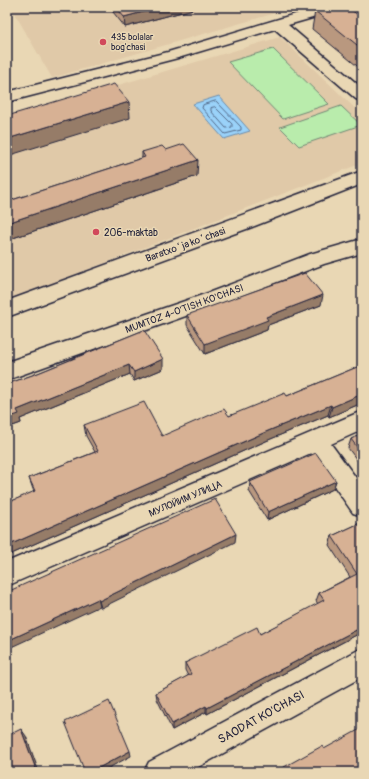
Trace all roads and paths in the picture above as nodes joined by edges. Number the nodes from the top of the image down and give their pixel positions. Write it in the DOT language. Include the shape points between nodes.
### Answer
graph roads {
  1 [pos="334,7"];
  2 [pos="340,7"];
  3 [pos="362,12"];
  4 [pos="278,24"];
  5 [pos="362,96"];
  6 [pos="7,97"];
  7 [pos="362,177"];
  8 [pos="362,246"];
  9 [pos="7,309"];
  10 [pos="7,371"];
  11 [pos="362,420"];
  12 [pos="316,441"];
  13 [pos="362,505"];
  14 [pos="7,574"];
  15 [pos="362,662"];
  16 [pos="159,772"];
  1 -- 4 [label="street"];
  2 -- 3 [label="street"];
  4 -- 5 [label="street"];
  4 -- 6 [label="street" via="173,55"];
  7 -- 9 [label="street, Baratxoʻja koʻchasi"];
  8 -- 10 [label="street, MUMTOZ 4-O'TISH KO'CHASI" via="317,259 215,298"];
  11 -- 12 [label="street, МУЛОЙИМ УЛИЦА"];
  12 -- 13 [label="street"];
  12 -- 14 [label="street, МУЛОЙИМ УЛИЦА"];
  15 -- 16 [label="street, SAODAT KO'CHASI"];
}
